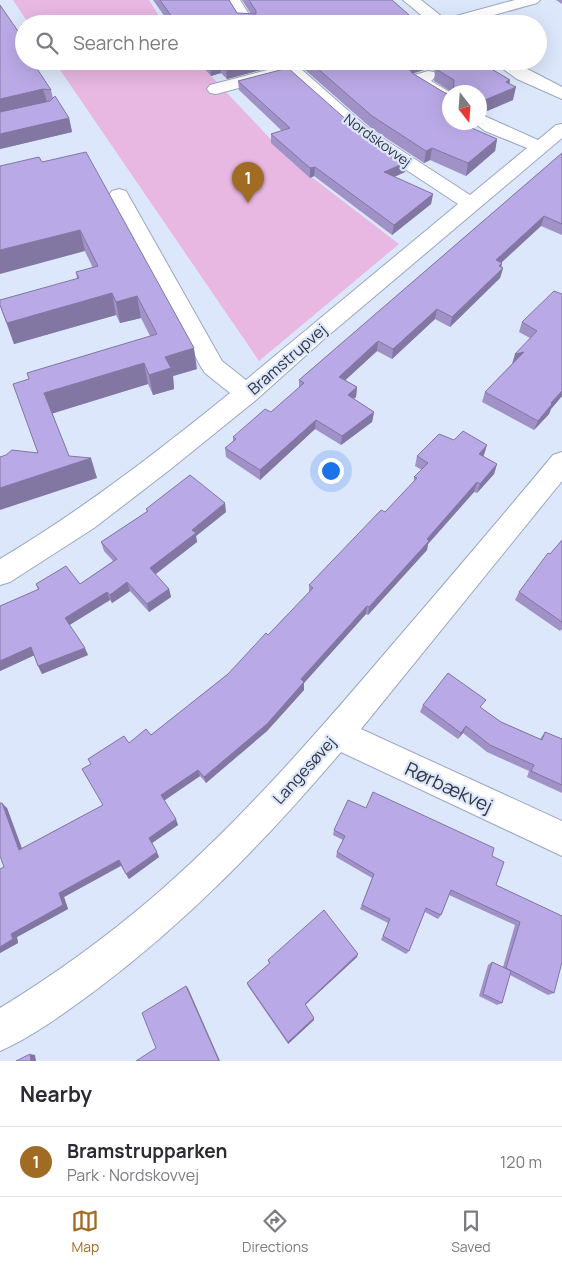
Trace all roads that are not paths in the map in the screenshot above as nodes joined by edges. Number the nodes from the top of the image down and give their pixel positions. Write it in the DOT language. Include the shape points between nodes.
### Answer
graph roads {
  1 [pos="232,0"];
  2 [pos="411,0"];
  3 [pos="532,0"];
  4 [pos="242,15"];
  5 [pos="430,15"];
  6 [pos="476,15"];
  7 [pos="271,70"];
  8 [pos="292,70"];
  9 [pos="515,70"];
  10 [pos="428,76"];
  11 [pos="216,89"];
  12 [pos="562,94"];
  13 [pos="442,95"];
  14 [pos="487,124"];
  15 [pos="562,129"];
  16 [pos="540,147"];
  17 [pos="119,195"];
  18 [pos="471,204"];
  19 [pos="246,394"];
  20 [pos="556,479"];
  21 [pos="0,573"];
  22 [pos="336,734"];
  23 [pos="562,839"];
  24 [pos="0,1031"];
  1 -- 4 [label="street"];
  2 -- 5 [label="street"];
  3 -- 6 [label="street"];
  7 -- 11 [label="street, Nordskovvej"];
  8 -- 18 [label="street, Nordskovvej" via="364,134"];
  9 -- 12 [label="street"];
  10 -- 13 [label="street" via="417,80"];
  14 -- 16 [label="street"];
  15 -- 16 [label="street, Bramstrupvej"];
  16 -- 18 [label="street, Bramstrupvej"];
  17 -- 19 [label="street" via="213,367"];
  18 -- 19 [label="street, Bramstrupvej"];
  19 -- 21 [label="street, Bramstrupvej" via="126,491 50,544"];
  20 -- 22 [label="street, Langesøvej"];
  22 -- 23 [label="street, Rørbækvej"];
  22 -- 24 [label="street, Langesøvej" via="291,787 191,889 113,955 60,994"];
}
